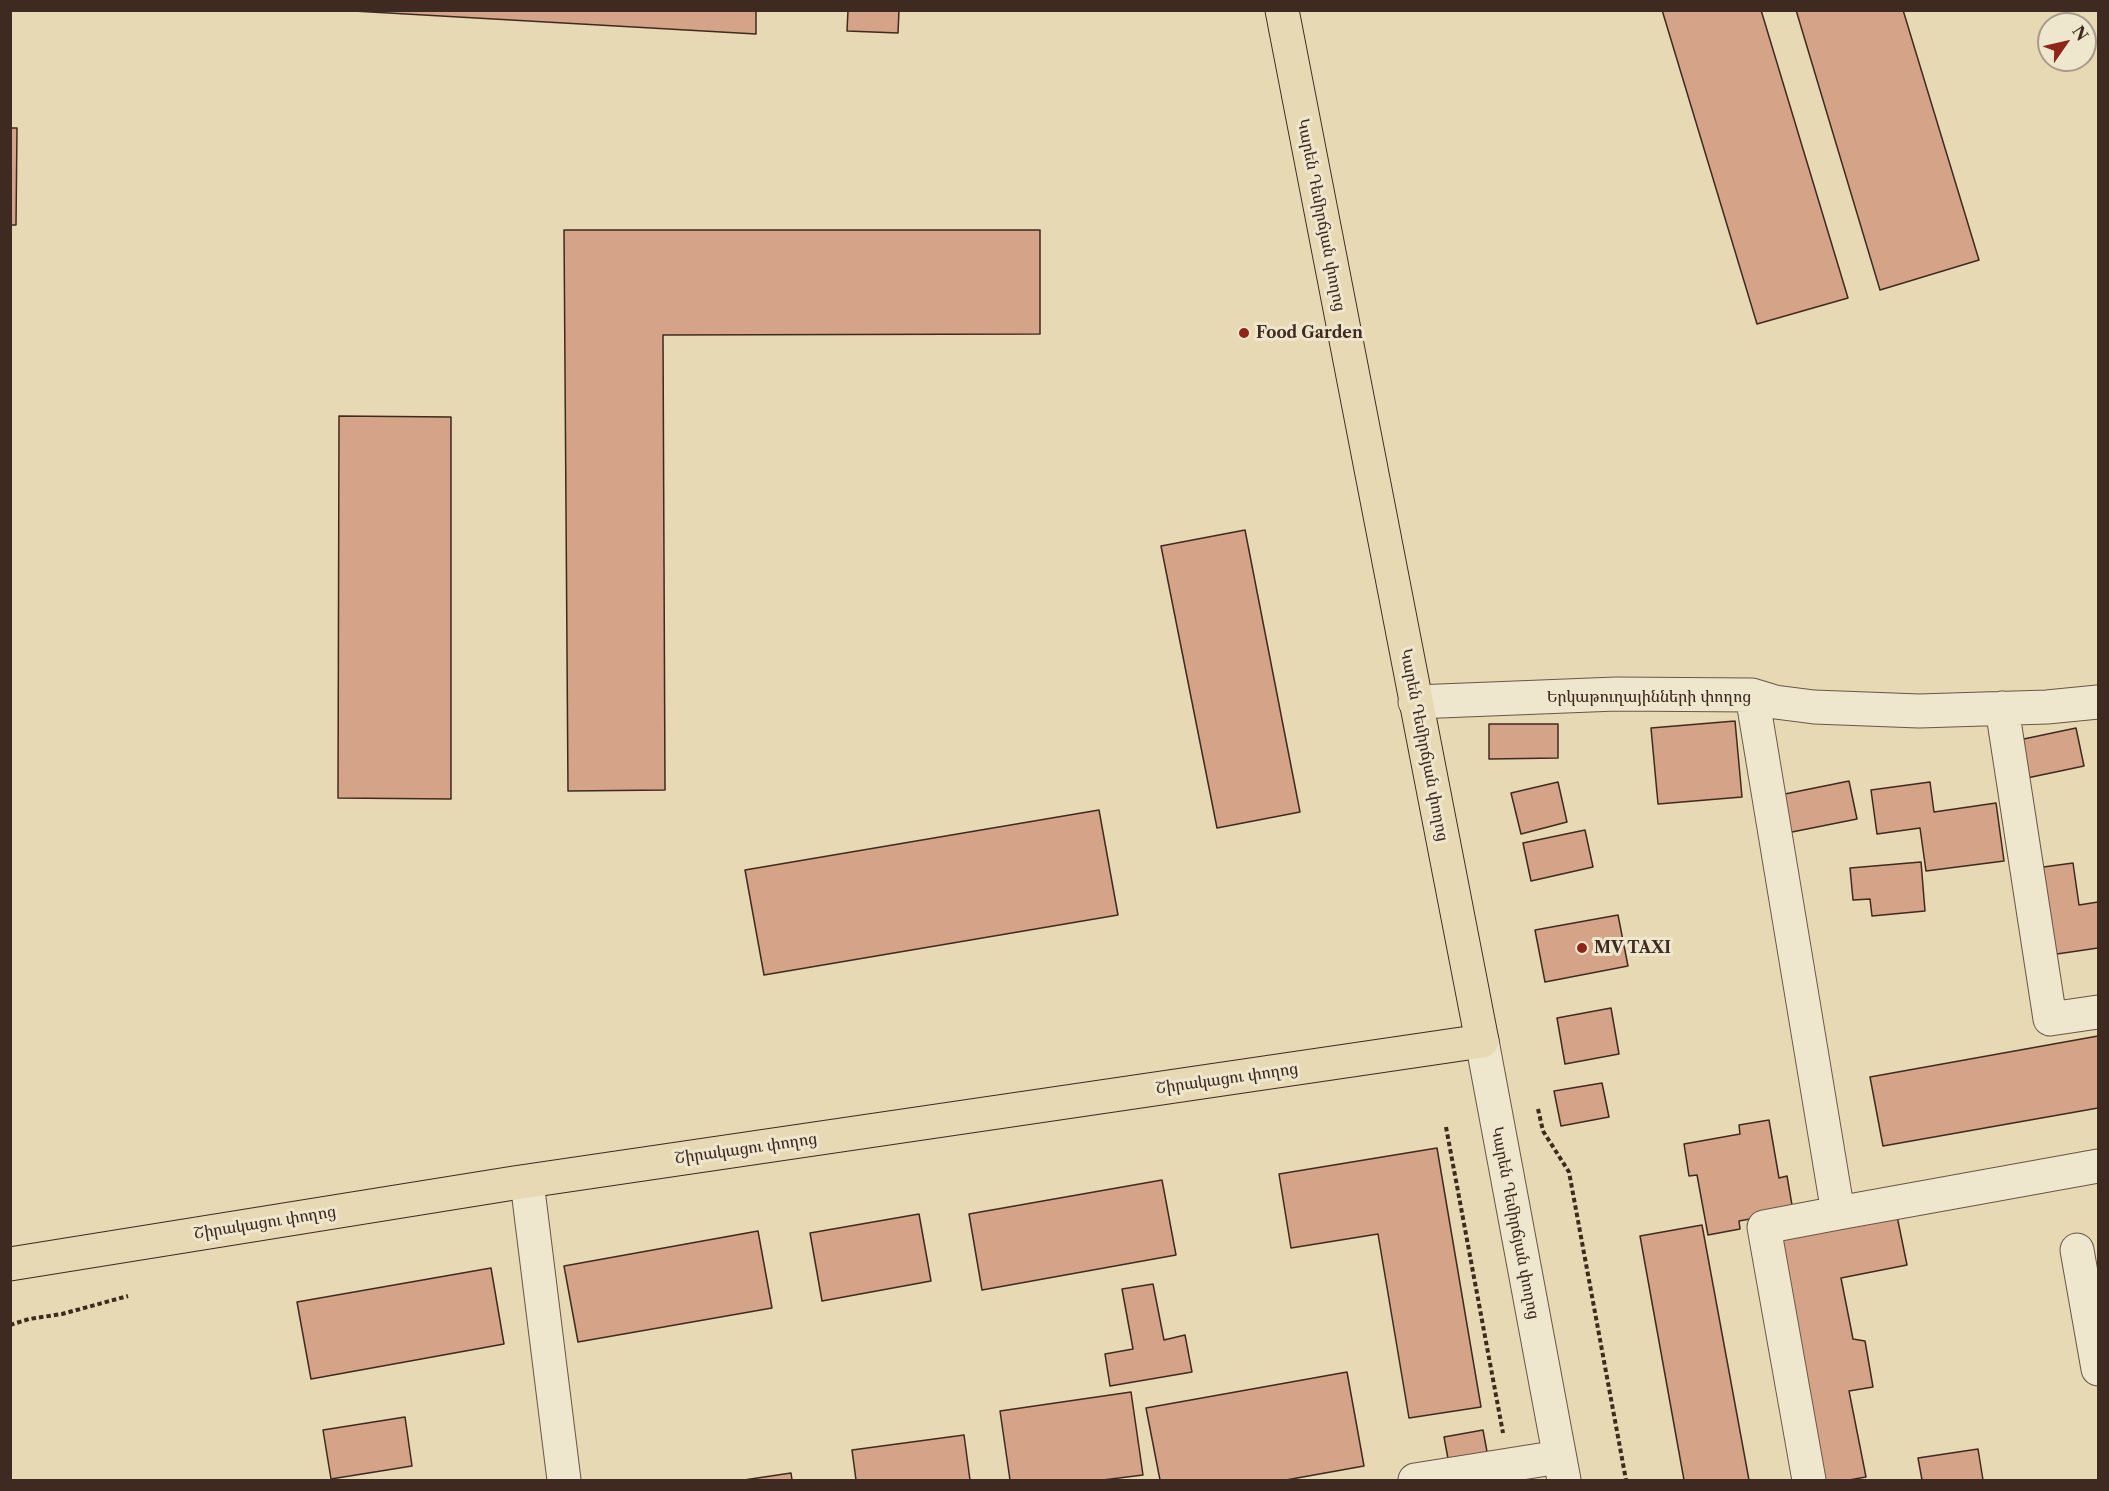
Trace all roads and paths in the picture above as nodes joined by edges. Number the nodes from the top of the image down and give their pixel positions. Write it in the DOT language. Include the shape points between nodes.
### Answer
graph roads {
  1 [pos="1282,10"];
  2 [pos="1752,695"];
  3 [pos="1415,702"];
  4 [pos="2098,702"];
  5 [pos="2002,708"];
  6 [pos="2098,1012"];
  7 [pos="1482,1041"];
  8 [pos="1538,1109"];
  9 [pos="1446,1127"];
  10 [pos="2098,1166"];
  11 [pos="527,1182"];
  12 [pos="1838,1213"];
  13 [pos="2077,1250"];
  14 [pos="10,1264"];
  15 [pos="128,1296"];
  16 [pos="10,1325"];
  17 [pos="2098,1369"];
  18 [pos="1509,1466"];
  19 [pos="1562,1469"];
  20 [pos="564,1480"];
  21 [pos="1415,1480"];
  22 [pos="1626,1480"];
  23 [pos="1809,1480"];
  1 -- 3 [label="main road, Կարեն Դեմիրճյան փողոց"];
  2 -- 3 [label="street, Երկաթուղայինների փողոց" via="1616,694"];
  2 -- 5 [label="street, Երկաթուղայինների փողոց" via="1814,707 1918,711"];
  2 -- 12 [label="street"];
  3 -- 7 [label="main road, Կարեն Դեմիրճյան փողոց"];
  4 -- 5 [label="street, Երկաթուղայինների փողոց"];
  5 -- 6 [label="street" via="2050,1019"];
  7 -- 11 [label="main road, Շիրակացու փողոց"];
  7 -- 19 [label="street, Կարեն Դեմիրճյան փողոց"];
  8 -- 22 [label="path" via="1543,1131 1569,1172"];
  9 -- 18 [label="path"];
  10 -- 12 [label="street"];
  11 -- 14 [label="main road, Շիրակացու փողոց"];
  11 -- 20 [label="street"];
  12 -- 23 [label="street" via="1764,1227"];
  13 -- 17 [label="street"];
  15 -- 16 [label="path"];
  18 -- 19 [label="street"];
  18 -- 21 [label="street"];
}
